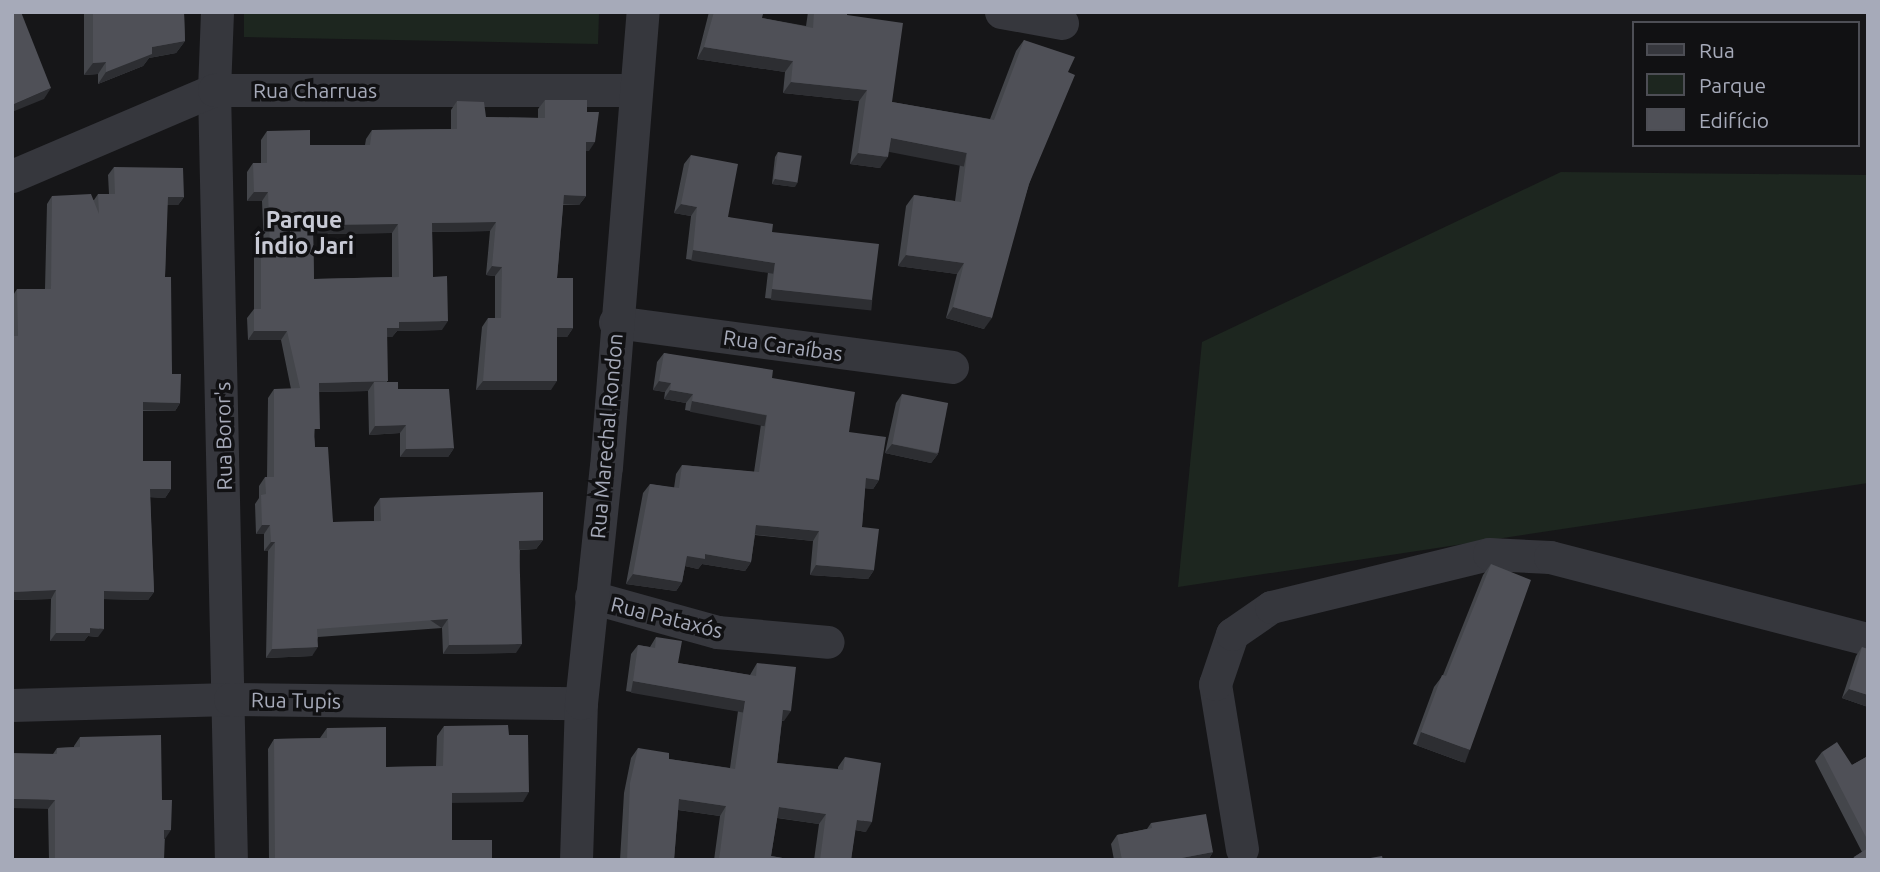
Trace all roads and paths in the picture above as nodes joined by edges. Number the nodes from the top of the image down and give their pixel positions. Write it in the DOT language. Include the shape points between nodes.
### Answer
graph roads {
  1 [pos="217,12"];
  2 [pos="643,12"];
  3 [pos="1001,12"];
  4 [pos="1062,23"];
  5 [pos="215,90"];
  6 [pos="635,90"];
  7 [pos="12,176"];
  8 [pos="615,322"];
  9 [pos="952,367"];
  10 [pos="591,597"];
  11 [pos="1868,639"];
  12 [pos="828,642"];
  13 [pos="230,699"];
  14 [pos="581,703"];
  15 [pos="12,705"];
  16 [pos="1242,849"];
  17 [pos="231,860"];
  18 [pos="576,860"];
  1 -- 5 [label="street, Rua Boror's"];
  2 -- 6 [label="street, Rua Marechal Rondon"];
  3 -- 4 [label="street"];
  5 -- 6 [label="street, Rua Charruas"];
  5 -- 7 [label="street, Rua Charruas"];
  5 -- 13 [label="street, Rua Boror's"];
  6 -- 8 [label="street, Rua Marechal Rondon"];
  8 -- 9 [label="street, Rua Caraíbas"];
  8 -- 10 [label="street, Rua Marechal Rondon" via="606,467"];
  10 -- 12 [label="street, Rua Pataxós" via="717,632"];
  10 -- 14 [label="street, Rua Marechal Rondon"];
  11 -- 16 [label="street" via="1550,557 1489,554 1271,607 1232,634 1215,684"];
  13 -- 14 [label="street, Rua Tupis"];
  13 -- 15 [label="street, Rua Tupis"];
  13 -- 17 [label="street, Rua Boror's"];
  14 -- 18 [label="street, Rua Marechal Rondon"];
}
